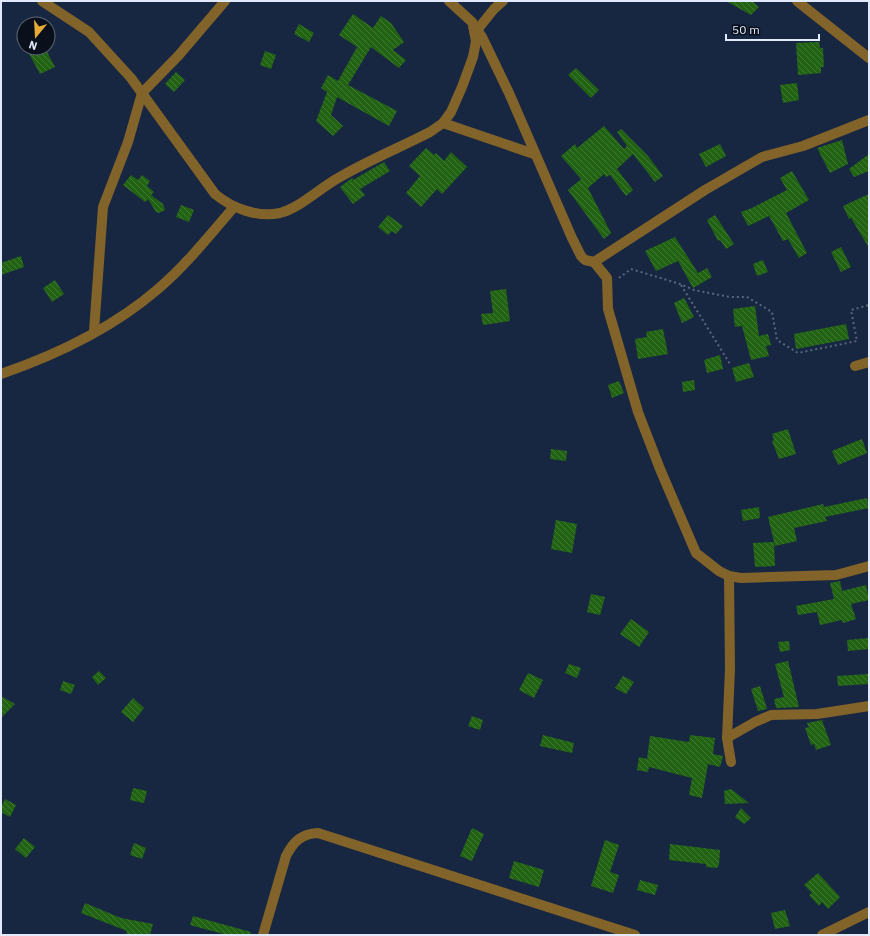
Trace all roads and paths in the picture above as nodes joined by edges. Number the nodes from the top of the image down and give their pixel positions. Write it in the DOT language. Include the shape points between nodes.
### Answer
graph roads {
  1 [pos="42,1"];
  2 [pos="225,1"];
  3 [pos="449,1"];
  4 [pos="502,1"];
  5 [pos="797,1"];
  6 [pos="475,26"];
  7 [pos="869,58"];
  8 [pos="142,93"];
  9 [pos="869,120"];
  10 [pos="443,123"];
  11 [pos="534,154"];
  12 [pos="234,206"];
  13 [pos="594,262"];
  14 [pos="680,284"];
  15 [pos="608,286"];
  16 [pos="869,304"];
  17 [pos="94,331"];
  18 [pos="869,362"];
  19 [pos="730,364"];
  20 [pos="855,366"];
  21 [pos="1,374"];
  22 [pos="869,566"];
  23 [pos="729,576"];
  24 [pos="869,706"];
  25 [pos="727,738"];
  26 [pos="731,762"];
  27 [pos="869,912"];
  28 [pos="263,935"];
  29 [pos="635,935"];
  30 [pos="822,935"];
  1 -- 8 [label="street" via="89,32"];
  2 -- 8 [label="street"];
  3 -- 6 [label="street"];
  4 -- 6 [label="street"];
  5 -- 7 [label="street"];
  6 -- 10 [label="street" via="476,41 472,57 451,112"];
  6 -- 11 [label="street" via="509,93"];
  8 -- 12 [label="street" via="215,194 227,204"];
  8 -- 17 [label="street" via="128,142 103,207"];
  9 -- 13 [label="street" via="815,142 762,157 705,190"];
  10 -- 11 [label="street"];
  10 -- 12 [label="street" via="340,177 292,209 266,214"];
  11 -- 13 [label="street" via="581,256"];
  12 -- 17 [label="street" via="158,289 115,320"];
  13 -- 15 [label="street" via="607,278"];
  14 -- 15 [label="path" via="631,269"];
  14 -- 16 [label="path" via="694,290 730,297 747,297 772,312 777,340 798,354 857,342 852,310"];
  14 -- 19 [label="path"];
  15 -- 23 [label="street" via="608,309 638,412 660,469 696,554"];
  17 -- 21 [label="street" via="45,356"];
  18 -- 20 [label="street"];
  22 -- 23 [label="street" via="836,575 741,578"];
  23 -- 25 [label="street" via="730,669"];
  24 -- 25 [label="street" via="817,714 771,716 754,722"];
  25 -- 26 [label="street"];
  27 -- 30 [label="street"];
  28 -- 29 [label="street" via="289,850 299,838 308,833 318,833"];
}
